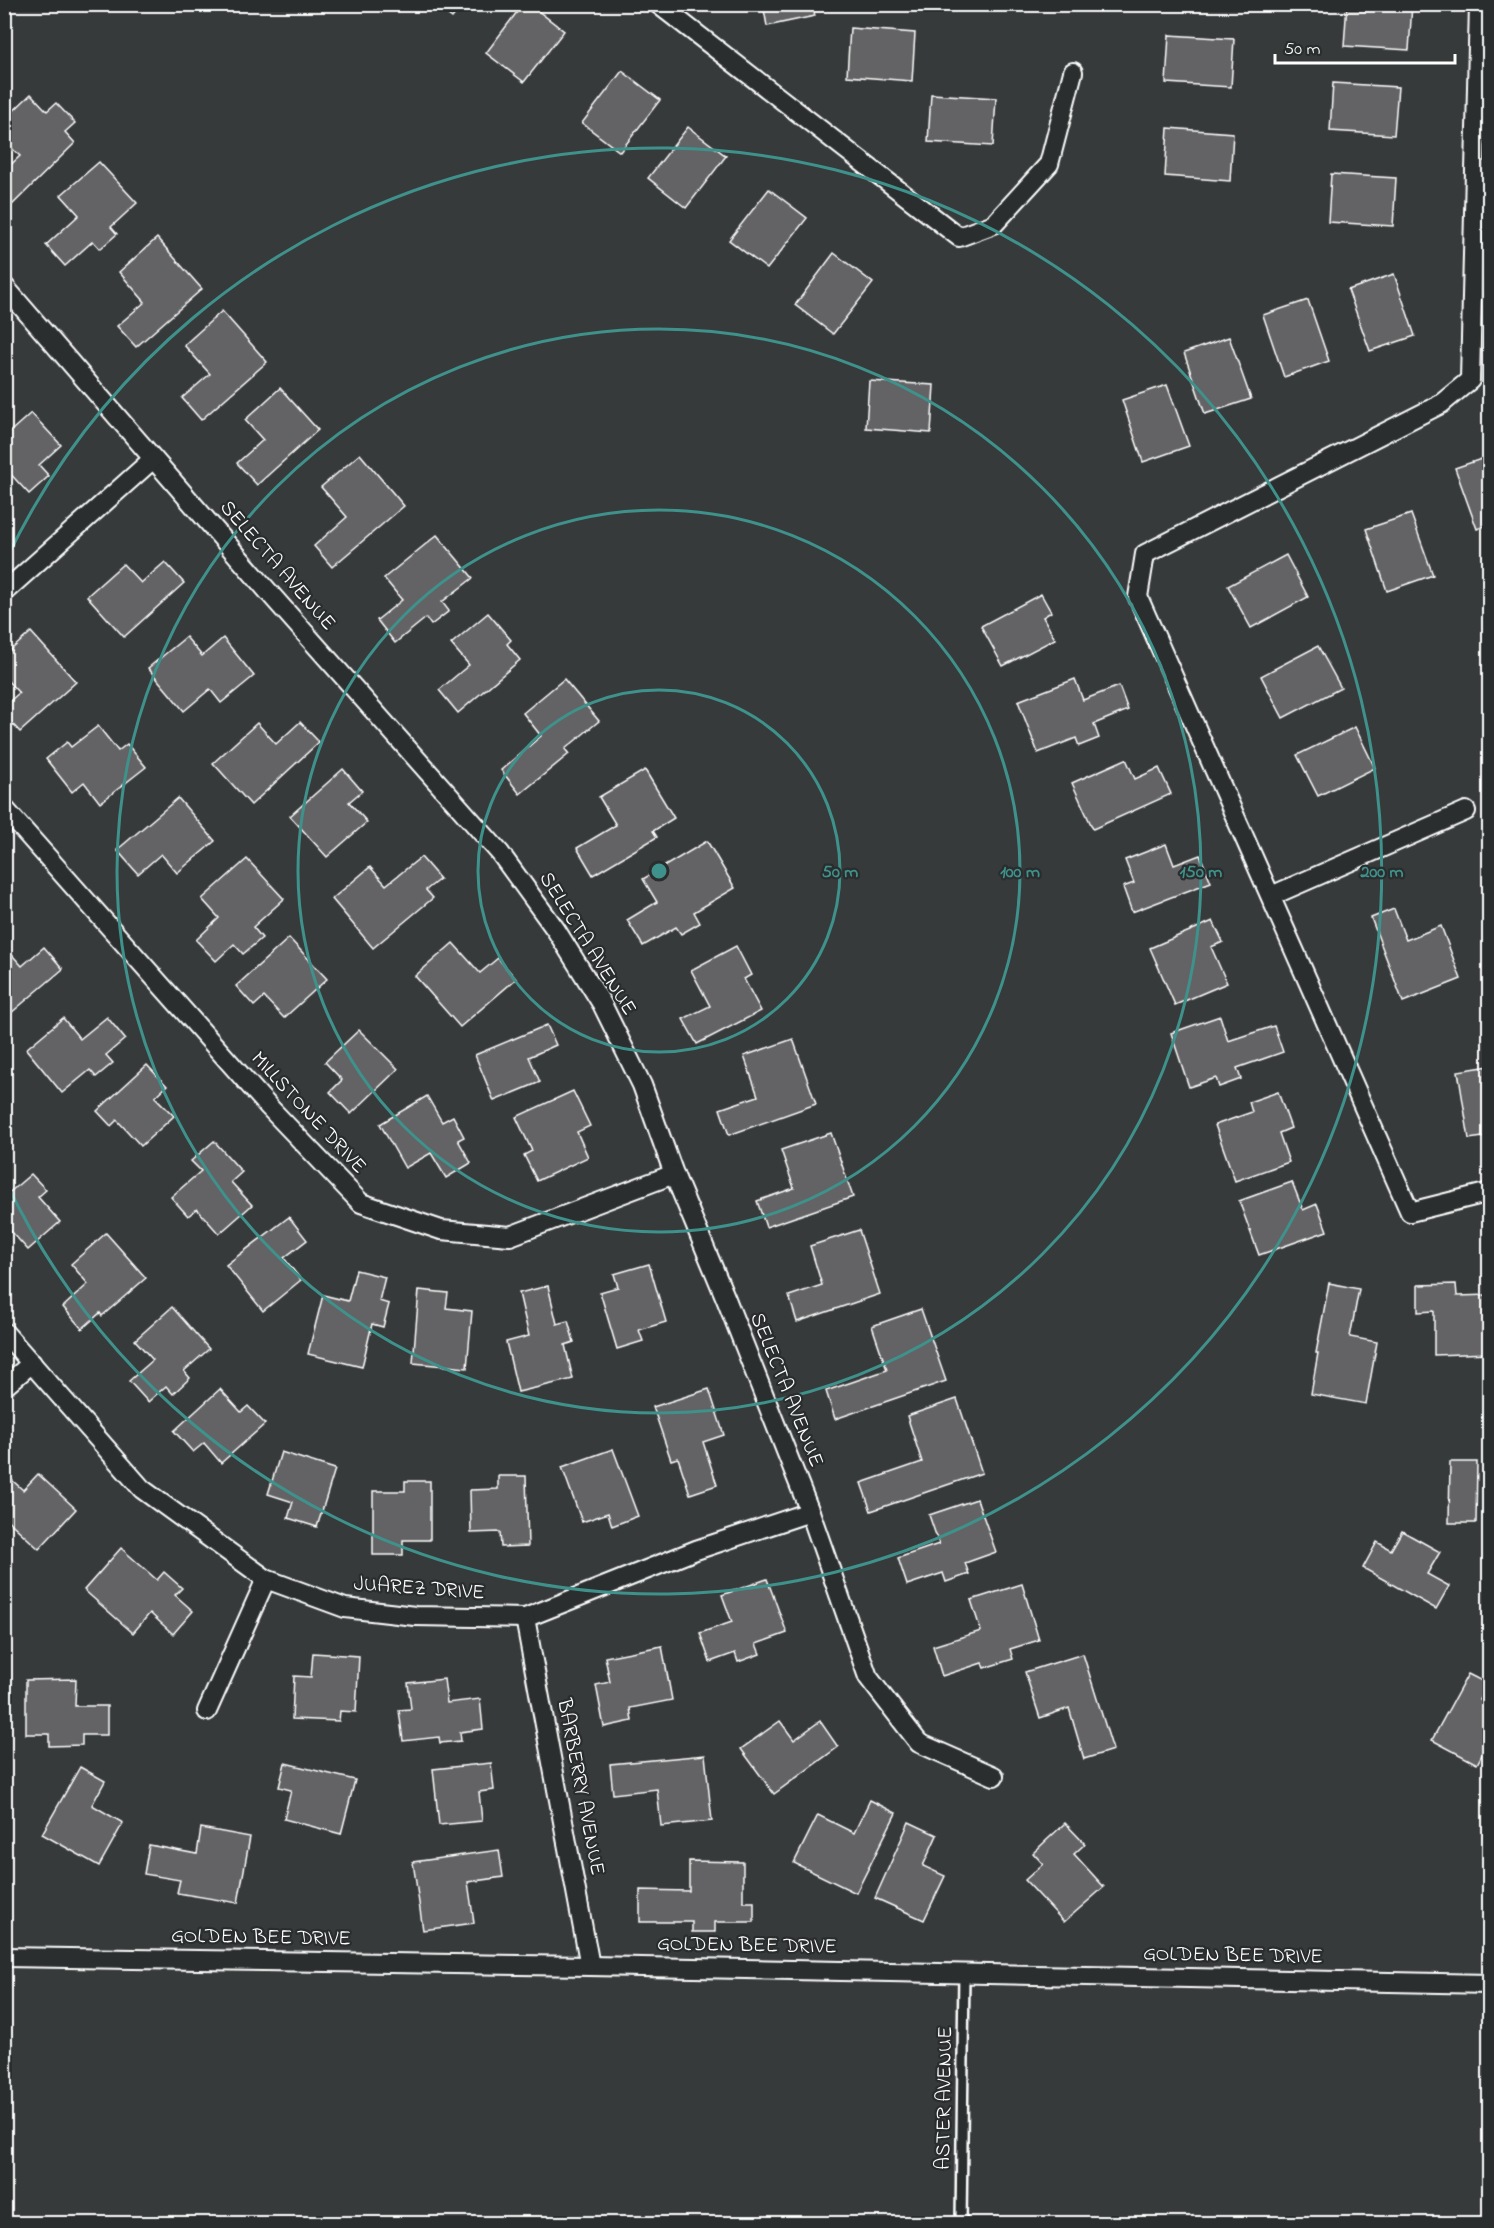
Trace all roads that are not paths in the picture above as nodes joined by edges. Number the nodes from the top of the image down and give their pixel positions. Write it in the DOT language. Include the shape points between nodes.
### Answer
graph roads {
  1 [pos="658,4"];
  2 [pos="1479,4"];
  3 [pos="1072,72"];
  4 [pos="4,286"];
  5 [pos="153,459"];
  6 [pos="4,592"];
  7 [pos="4,808"];
  8 [pos="1466,811"];
  9 [pos="1271,896"];
  10 [pos="674,1174"];
  11 [pos="1490,1192"];
  12 [pos="4,1332"];
  13 [pos="32,1363"];
  14 [pos="4,1387"];
  15 [pos="810,1512"];
  16 [pos="266,1579"];
  17 [pos="525,1617"];
  18 [pos="207,1711"];
  19 [pos="994,1776"];
  20 [pos="4,1957"];
  21 [pos="590,1966"];
  22 [pos="964,1973"];
  23 [pos="1490,1984"];
  24 [pos="961,2223"];
  1 -- 3 [label="street" via="958,237 994,224 1049,164"];
  2 -- 9 [label="street" via="1470,380 1441,404 1144,554 1138,597"];
  4 -- 5 [label="street, SELECTA AVENUE"];
  5 -- 6 [label="street"];
  5 -- 10 [label="street, SELECTA AVENUE" via="507,862 603,1005 642,1085"];
  7 -- 10 [label="street, MILLSTONE DRIVE" via="269,1107 362,1203 441,1230 510,1236"];
  8 -- 9 [label="street"];
  9 -- 11 [label="street" via="1410,1212"];
  10 -- 15 [label="street, SELECTA AVENUE"];
  12 -- 13 [label="street, JUAREZ DRIVE"];
  13 -- 14 [label="street"];
  13 -- 16 [label="street, JUAREZ DRIVE" via="142,1489"];
  15 -- 17 [label="street, JUAREZ DRIVE" via="696,1550"];
  15 -- 19 [label="street, SELECTA AVENUE" via="868,1677 919,1743"];
  16 -- 17 [label="street, JUAREZ DRIVE" via="345,1608 415,1616"];
  16 -- 18 [label="street"];
  17 -- 21 [label="street, BARBERRY AVENUE"];
  20 -- 21 [label="street, GOLDEN BEE DRIVE"];
  21 -- 22 [label="street, GOLDEN BEE DRIVE"];
  22 -- 23 [label="street, GOLDEN BEE DRIVE"];
  22 -- 24 [label="lane, ASTER AVENUE"];
}
